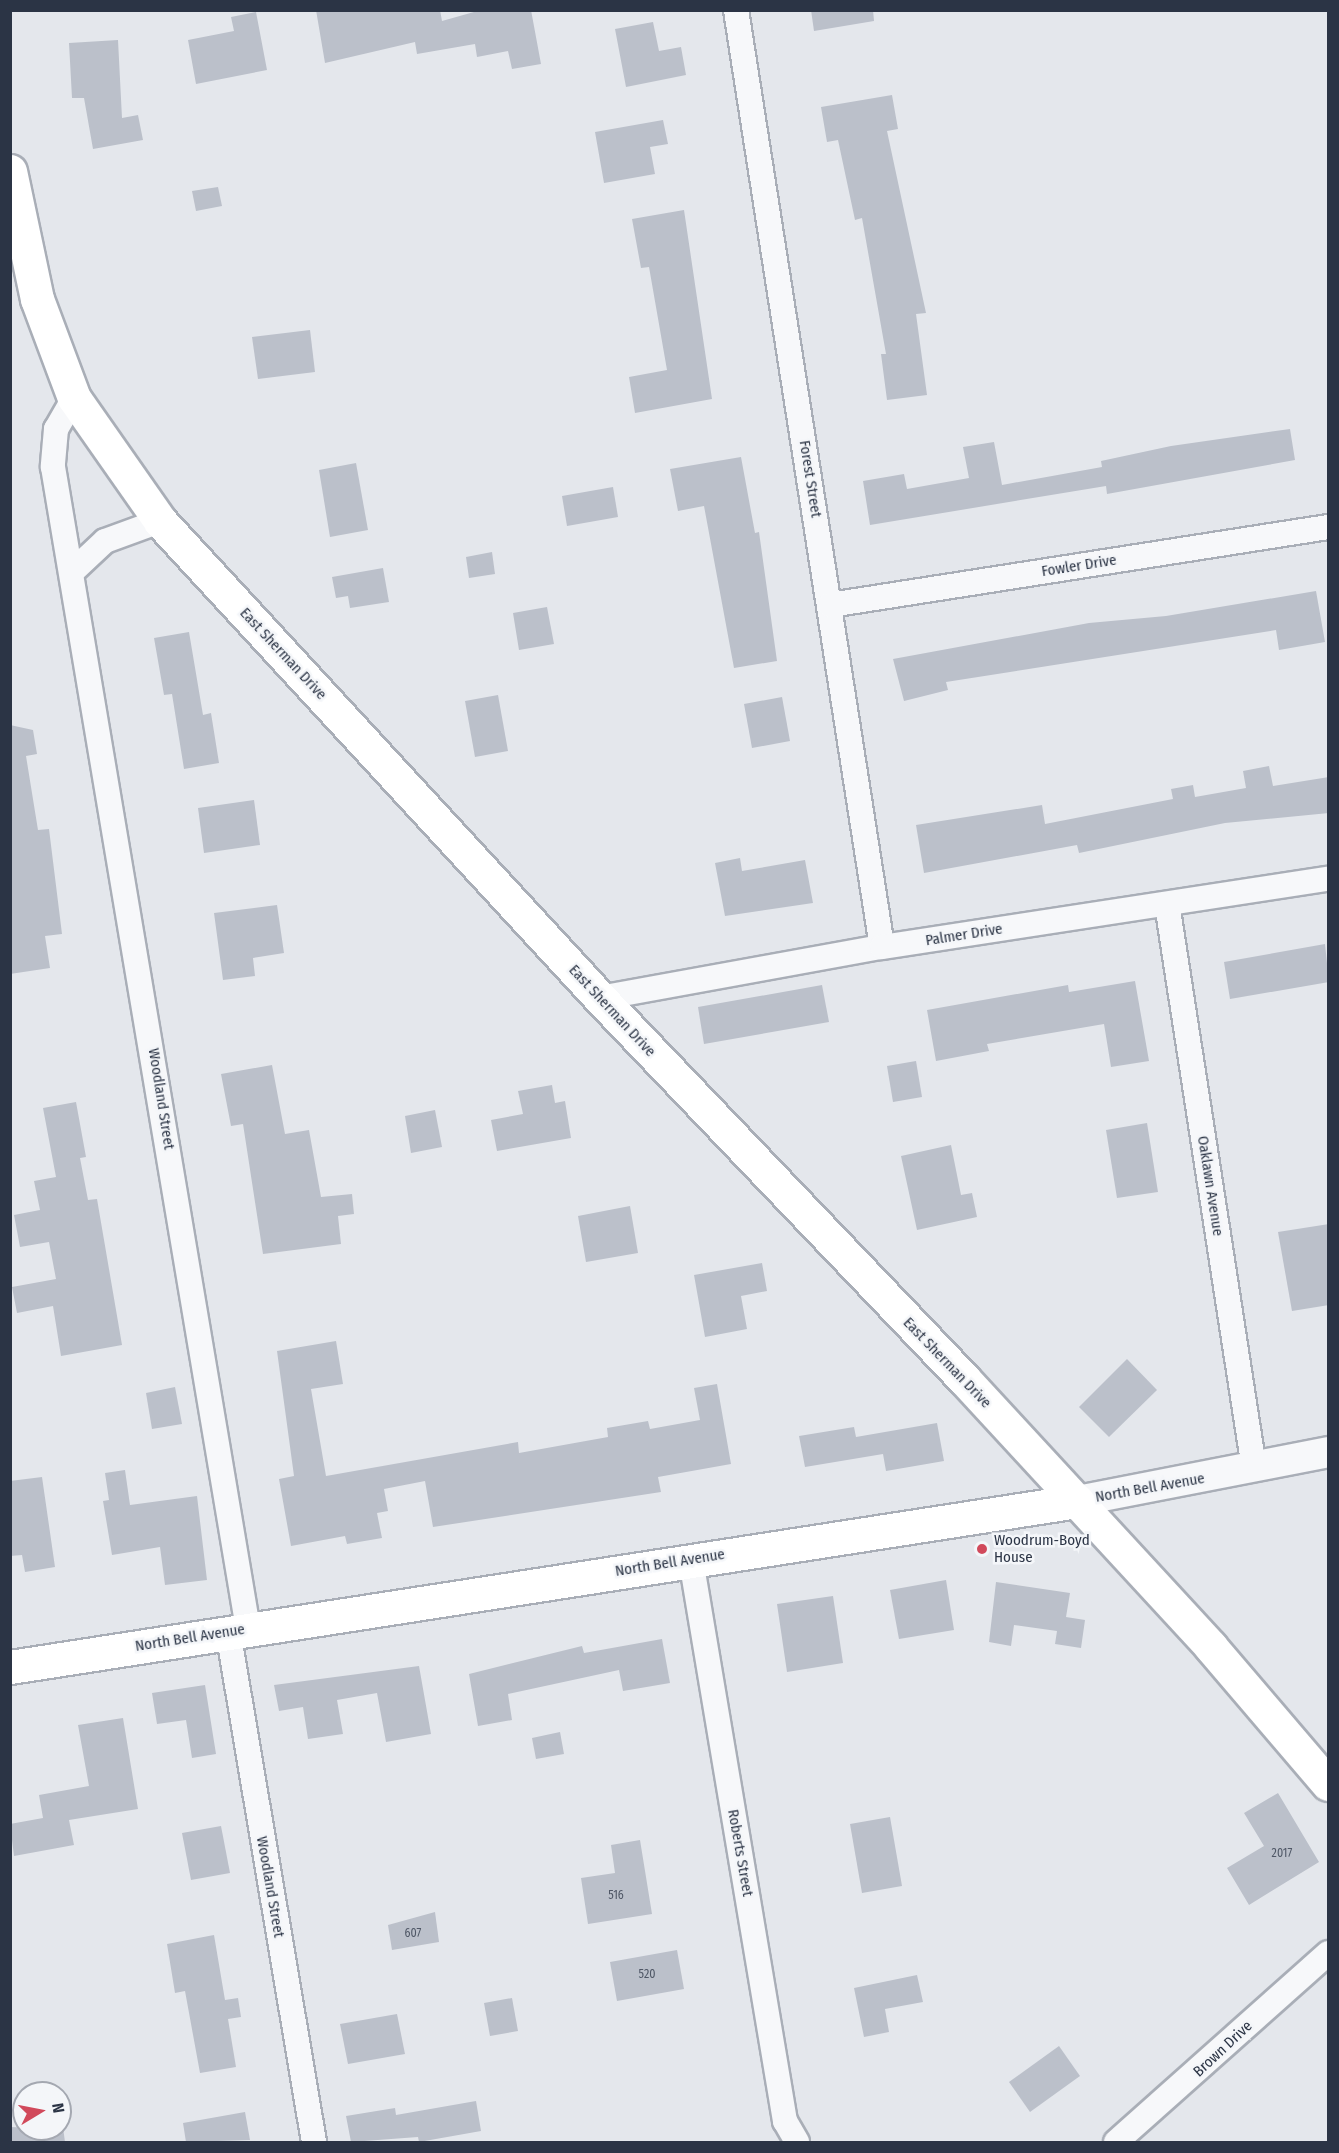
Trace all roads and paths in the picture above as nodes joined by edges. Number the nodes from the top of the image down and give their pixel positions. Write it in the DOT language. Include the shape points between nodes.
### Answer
graph roads {
  1 [pos="736,10"];
  2 [pos="11,176"];
  3 [pos="74,398"];
  4 [pos="160,521"];
  5 [pos="1329,527"];
  6 [pos="74,570"];
  7 [pos="830,604"];
  8 [pos="1329,879"];
  9 [pos="1167,904"];
  10 [pos="882,947"];
  11 [pos="600,998"];
  12 [pos="1329,1452"];
  13 [pos="1254,1468"];
  14 [pos="1077,1501"];
  15 [pos="691,1560"];
  16 [pos="238,1630"];
  17 [pos="10,1667"];
  18 [pos="1329,1784"];
  19 [pos="1329,1953"];
  20 [pos="314,2142"];
  21 [pos="797,2142"];
  22 [pos="1116,2142"];
  1 -- 7 [label="street, Forest Street"];
  2 -- 3 [label="main road, East Sherman Drive" via="37,299"];
  3 -- 4 [label="main road, East Sherman Drive"];
  3 -- 6 [label="street, Woodland Street" via="56,429 53,467"];
  4 -- 6 [label="street" via="105,541"];
  4 -- 11 [label="main road, East Sherman Drive"];
  5 -- 7 [label="street, Fowler Drive"];
  6 -- 16 [label="street, Woodland Street"];
  7 -- 10 [label="street, Forest Street"];
  8 -- 9 [label="street, Palmer Drive"];
  9 -- 10 [label="street, Palmer Drive"];
  9 -- 13 [label="street, Oaklawn Avenue"];
  10 -- 11 [label="street, Palmer Drive"];
  11 -- 14 [label="main road, East Sherman Drive"];
  12 -- 13 [label="street, North Bell Avenue"];
  13 -- 14 [label="street, North Bell Avenue"];
  14 -- 15 [label="main road, North Bell Avenue"];
  14 -- 18 [label="main road, East Sherman Drive"];
  15 -- 16 [label="main road, North Bell Avenue"];
  15 -- 21 [label="street, Roberts Street" via="785,2121"];
  16 -- 17 [label="main road, North Bell Avenue"];
  16 -- 20 [label="street, Woodland Street"];
  19 -- 22 [label="street, Brown Drive"];
}
